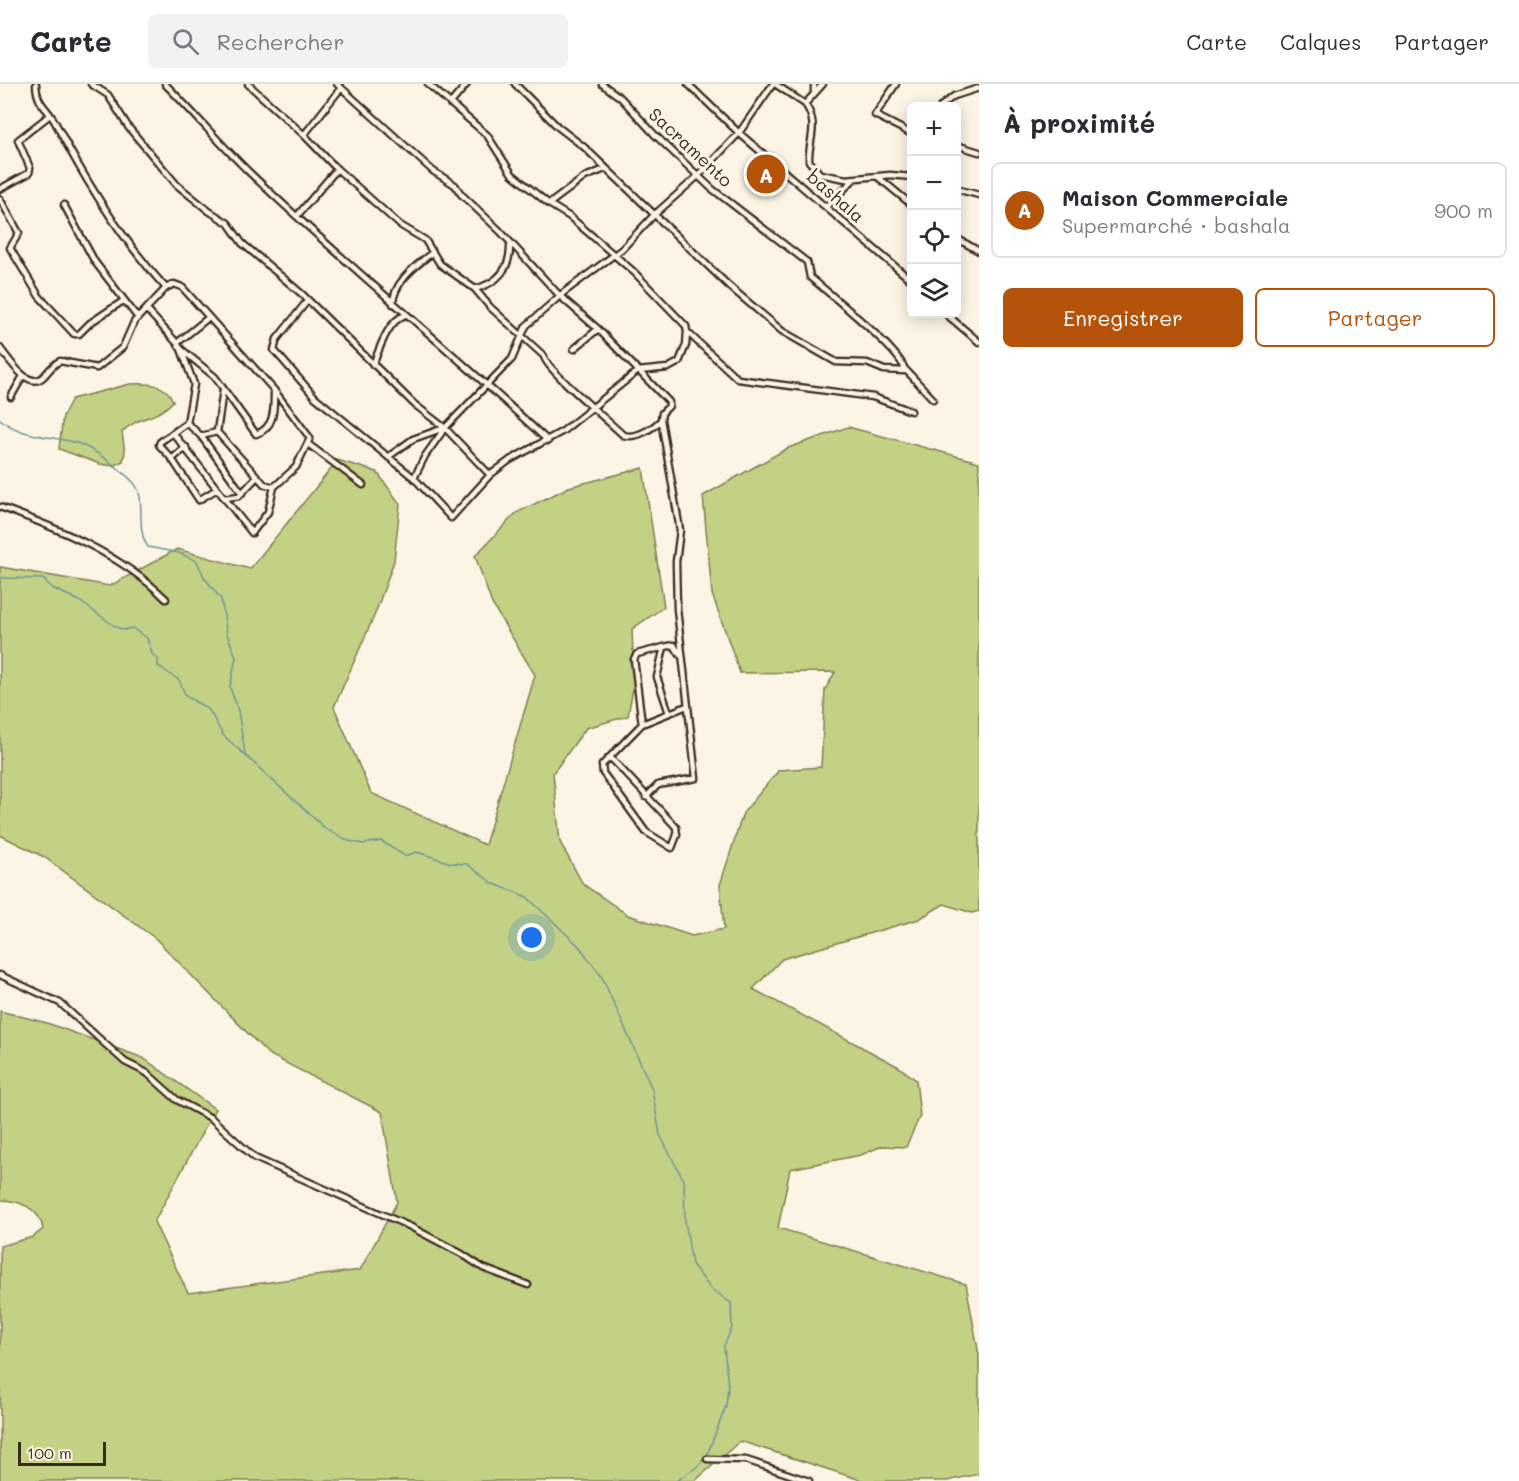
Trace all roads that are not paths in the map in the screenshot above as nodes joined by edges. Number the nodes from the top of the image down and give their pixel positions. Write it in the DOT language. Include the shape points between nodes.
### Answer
graph roads {
  1 [pos="36,84"];
  2 [pos="91,84"];
  3 [pos="165,84"];
  4 [pos="248,84"];
  5 [pos="428,84"];
  6 [pos="467,84"];
  7 [pos="515,84"];
  8 [pos="602,84"];
  9 [pos="688,84"];
  10 [pos="774,84"];
  11 [pos="814,84"];
  12 [pos="823,84"];
  13 [pos="896,84"];
  14 [pos="339,86"];
  15 [pos="979,88"];
  16 [pos="814,93"];
  17 [pos="946,102"];
  18 [pos="450,104"];
  19 [pos="805,104"];
  20 [pos="50,115"];
  21 [pos="907,131"];
  22 [pos="740,133"];
  23 [pos="304,135"];
  24 [pos="961,146"];
  25 [pos="979,152"];
  26 [pos="605,169"];
  27 [pos="337,170"];
  28 [pos="699,176"];
  29 [pos="907,176"];
  30 [pos="878,177"];
  31 [pos="854,179"];
  32 [pos="0,189"];
  33 [pos="961,190"];
  34 [pos="979,195"];
  35 [pos="0,199"];
  36 [pos="907,201"];
  37 [pos="549,204"];
  38 [pos="63,205"];
  39 [pos="827,206"];
  40 [pos="654,215"];
  41 [pos="297,216"];
  42 [pos="961,241"];
  43 [pos="510,244"];
  44 [pos="433,252"];
  45 [pos="979,252"];
  46 [pos="614,255"];
  47 [pos="907,277"];
  48 [pos="166,288"];
  49 [pos="475,289"];
  50 [pos="560,296"];
  51 [pos="308,300"];
  52 [pos="123,301"];
  53 [pos="393,304"];
  54 [pos="147,310"];
  55 [pos="405,315"];
  56 [pos="138,318"];
  57 [pos="208,318"];
  58 [pos="951,318"];
  59 [pos="598,329"];
  60 [pos="687,332"];
  61 [pos="521,335"];
  62 [pos="979,342"];
  63 [pos="177,343"];
  64 [pos="0,348"];
  65 [pos="181,349"];
  66 [pos="574,349"];
  67 [pos="374,365"];
  68 [pos="905,369"];
  69 [pos="638,371"];
  70 [pos="23,376"];
  71 [pos="487,385"];
  72 [pos="223,390"];
  73 [pos="274,390"];
  74 [pos="10,397"];
  75 [pos="933,399"];
  76 [pos="594,407"];
  77 [pos="911,411"];
  78 [pos="661,420"];
  79 [pos="187,423"];
  80 [pos="445,428"];
  81 [pos="217,432"];
  82 [pos="173,433"];
  83 [pos="201,436"];
  84 [pos="548,441"];
  85 [pos="308,444"];
  86 [pos="186,447"];
  87 [pos="388,457"];
  88 [pos="172,459"];
  89 [pos="490,475"];
  90 [pos="258,477"];
  91 [pos="414,478"];
  92 [pos="363,485"];
  93 [pos="274,488"];
  94 [pos="217,489"];
  95 [pos="242,494"];
  96 [pos="225,498"];
  97 [pos="0,507"];
  98 [pos="166,599"];
  99 [pos="664,647"];
  100 [pos="681,657"];
  101 [pos="687,706"];
  102 [pos="669,713"];
  103 [pos="642,724"];
  104 [pos="611,758"];
  105 [pos="646,797"];
  106 [pos="0,975"];
  107 [pos="528,1286"];
  108 [pos="707,1459"];
  109 [pos="809,1481"];
  1 -- 20 [label="street" via="38,101"];
  2 -- 51 [label="street" via="106,93 129,128 177,184 228,223 242,243"];
  3 -- 41 [label="street"];
  4 -- 23 [label="street"];
  5 -- 18 [label="street"];
  6 -- 18 [label="street"];
  7 -- 26 [label="street"];
  8 -- 28 [label="street, Sacramento"];
  9 -- 22 [label="street, bashala"];
  10 -- 19 [label="street"];
  10 -- 22 [label="street"];
  11 -- 16 [label="street"];
  12 -- 16 [label="street"];
  13 -- 21 [label="street" via="875,115"];
  14 -- 23 [label="street"];
  14 -- 43 [label="street" via="433,171 455,185"];
  15 -- 17 [label="street"];
  16 -- 19 [label="street"];
  18 -- 37 [label="street" via="487,135 507,168"];
  19 -- 31 [label="street" via="813,132 808,157 813,169 820,174"];
  20 -- 32 [label="street" via="18,140 30,174"];
  20 -- 48 [label="street" via="86,180"];
  22 -- 28 [label="street"];
  22 -- 39 [label="street, bashala"];
  23 -- 27 [label="street"];
  24 -- 25 [label="street"];
  26 -- 37 [label="street" via="585,177"];
  26 -- 40 [label="street"];
  27 -- 41 [label="street"];
  27 -- 44 [label="street" via="400,225 425,240"];
  28 -- 40 [label="street"];
  28 -- 68 [label="street, Sacramento" via="804,259 810,277 885,343"];
  29 -- 30 [label="street"];
  30 -- 31 [label="street"];
  30 -- 36 [label="street"];
  31 -- 39 [label="street"];
  33 -- 34 [label="street"];
  35 -- 52 [label="street" via="19,233 10,248 39,296 74,334"];
  37 -- 46 [label="street"];
  38 -- 52 [label="street" via="95,262"];
  39 -- 47 [label="street, bashala"];
  40 -- 46 [label="street"];
  40 -- 68 [label="street" via="754,309 801,343 836,362 867,363 901,372"];
  41 -- 53 [label="street"];
  42 -- 45 [label="street"];
  43 -- 49 [label="street" via="511,256 503,272 495,281"];
  43 -- 50 [label="street"];
  44 -- 49 [label="street" via="440,264"];
  44 -- 53 [label="street" via="399,286"];
  46 -- 50 [label="street"];
  46 -- 60 [label="street" via="644,281 686,326"];
  48 -- 54 [label="street"];
  48 -- 57 [label="street" via="179,285"];
  49 -- 61 [label="street"];
  50 -- 59 [label="street"];
  50 -- 61 [label="street"];
  51 -- 67 [label="street"];
  51 -- 87 [label="street" via="277,339 274,350 315,397"];
  52 -- 56 [label="street"];
  53 -- 55 [label="street"];
  54 -- 56 [label="street"];
  54 -- 63 [label="street"];
  55 -- 67 [label="street" via="397,318 385,336"];
  55 -- 71 [label="street"];
  56 -- 70 [label="street" via="123,347 97,368 60,361 41,379"];
  57 -- 63 [label="street"];
  57 -- 73 [label="street"];
  58 -- 62 [label="street"];
  59 -- 66 [label="street"];
  59 -- 69 [label="street"];
  60 -- 69 [label="street" via="679,362 668,368"];
  60 -- 77 [label="street" via="738,379 873,397"];
  61 -- 71 [label="street" via="517,352"];
  61 -- 76 [label="street"];
  63 -- 65 [label="street"];
  64 -- 70 [label="street"];
  65 -- 72 [label="street" via="215,377"];
  65 -- 79 [label="street" via="194,384"];
  67 -- 80 [label="street"];
  68 -- 75 [label="street, Sacramento"];
  69 -- 76 [label="street"];
  69 -- 78 [label="street" via="669,402"];
  70 -- 74 [label="street"];
  71 -- 80 [label="street"];
  71 -- 84 [label="street"];
  72 -- 73 [label="street" via="258,434 272,420"];
  72 -- 81 [label="street"];
  73 -- 85 [label="street" via="309,436"];
  76 -- 78 [label="street" via="627,436 647,430"];
  76 -- 84 [label="street"];
  78 -- 100 [label="street" via="680,530 676,584"];
  79 -- 82 [label="street"];
  79 -- 83 [label="street"];
  80 -- 87 [label="street" via="413,439"];
  80 -- 89 [label="street"];
  80 -- 91 [label="street"];
  81 -- 83 [label="street"];
  81 -- 90 [label="street"];
  82 -- 86 [label="street"];
  82 -- 88 [label="street" via="159,444"];
  83 -- 95 [label="street"];
  84 -- 89 [label="street"];
  85 -- 92 [label="street"];
  85 -- 93 [label="street" via="296,467"];
  86 -- 88 [label="street"];
  86 -- 94 [label="street"];
  87 -- 91 [label="street"];
  88 -- 94 [label="street" via="199,500"];
  89 -- 91 [label="street" via="451,518"];
  90 -- 93 [label="street"];
  90 -- 95 [label="street"];
  93 -- 96 [label="street" via="272,505 254,533 249,532"];
  94 -- 96 [label="street"];
  95 -- 96 [label="street"];
  97 -- 98 [label="street" via="66,533 112,557"];
  99 -- 100 [label="street" via="674,645"];
  99 -- 102 [label="street" via="657,677"];
  99 -- 103 [label="street" via="637,654 634,659"];
  100 -- 101 [label="street"];
  101 -- 102 [label="street"];
  101 -- 105 [label="street" via="696,778 658,785"];
  102 -- 103 [label="street"];
  103 -- 104 [label="street"];
  104 -- 105 [label="street"];
  104 -- 105 [label="street" via="602,765 603,773 617,794 646,832 672,848 676,827"];
  106 -- 107 [label="street" via="60,1003 124,1062 147,1073 177,1100 211,1118 255,1158 411,1227 483,1268"];
  108 -- 109 [label="street" via="746,1460"];
}
